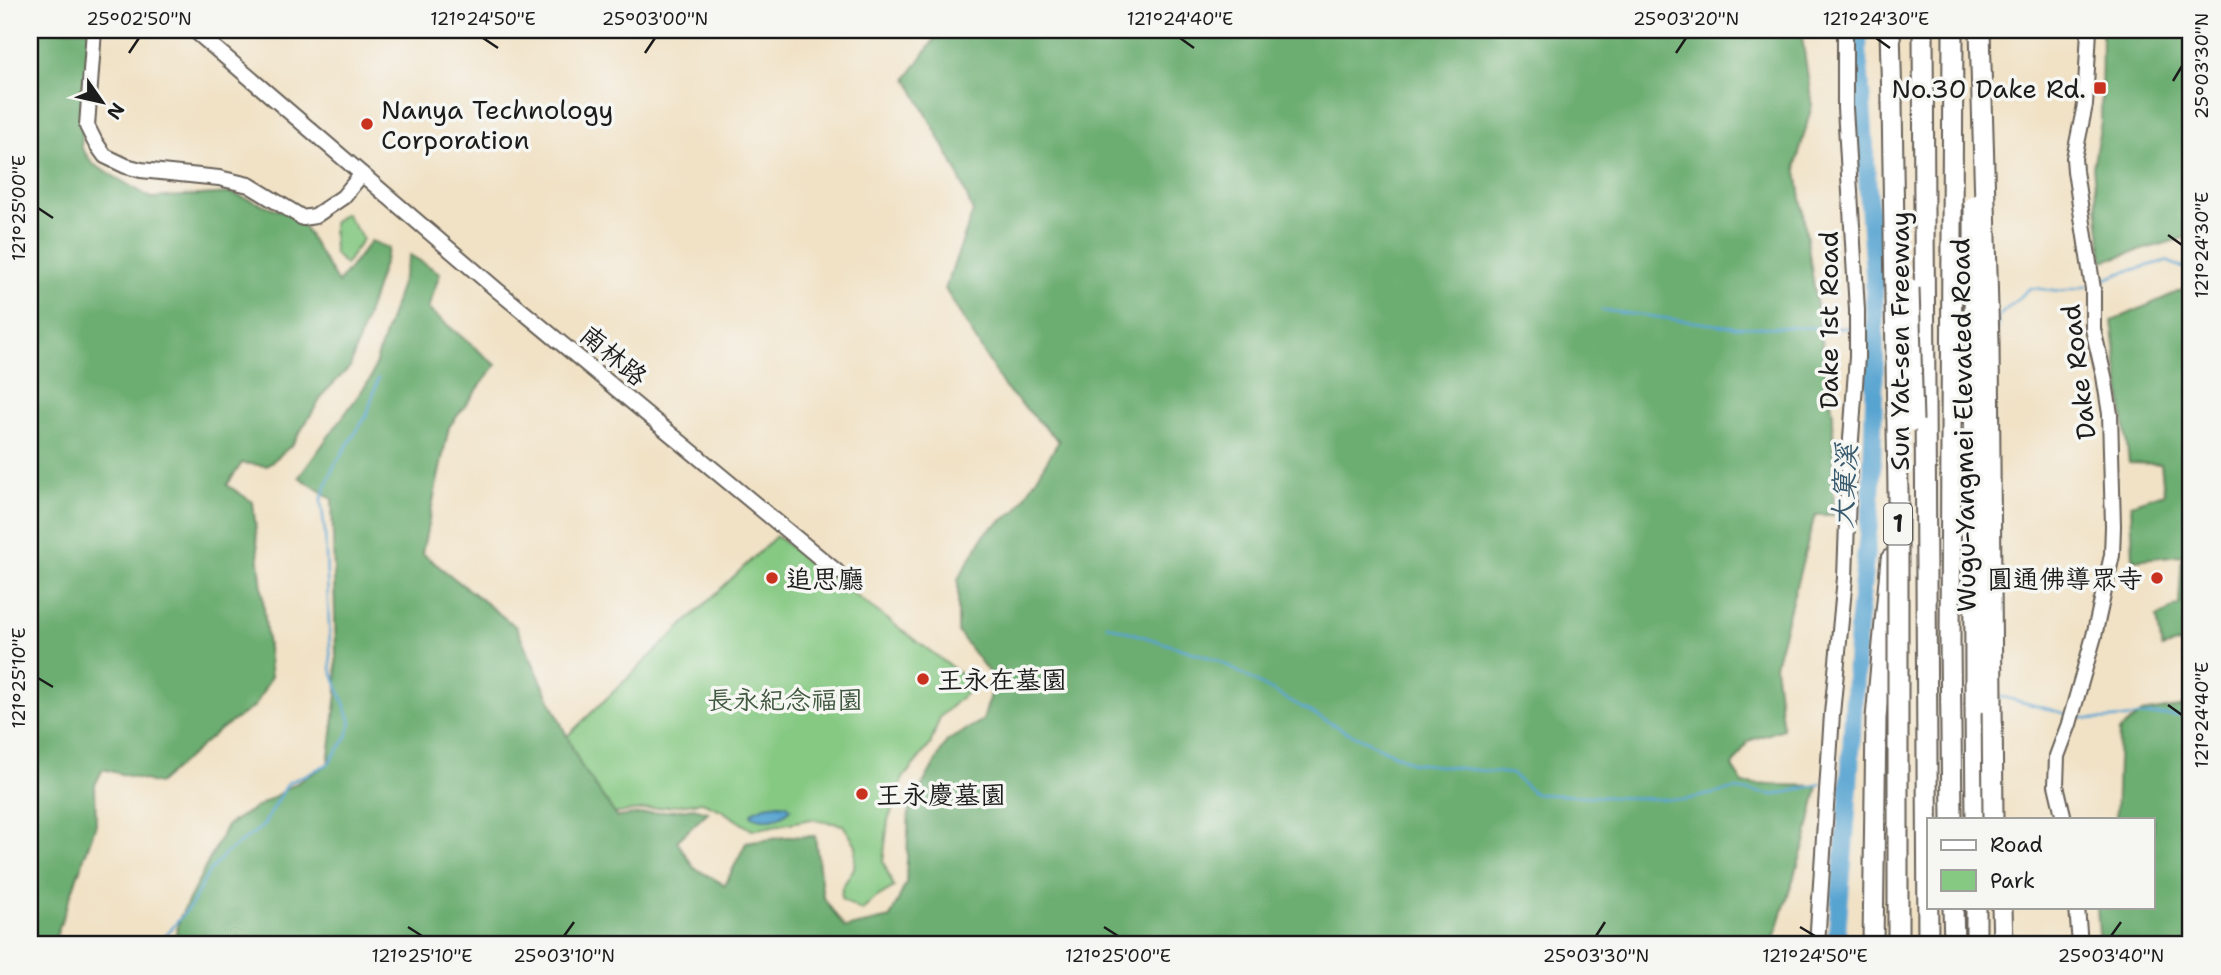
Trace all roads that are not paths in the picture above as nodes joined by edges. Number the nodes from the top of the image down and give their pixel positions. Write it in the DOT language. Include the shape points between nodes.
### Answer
graph roads {
  1 [pos="94,30"];
  2 [pos="194,30"];
  3 [pos="1845,30"];
  4 [pos="1890,30"];
  5 [pos="1923,30"];
  6 [pos="1953,30"];
  7 [pos="1980,30"];
  8 [pos="2089,30"];
  9 [pos="1892,102"];
  10 [pos="362,174"];
  11 [pos="1925,220"];
  12 [pos="1952,295"];
  13 [pos="837,572"];
  14 [pos="1927,818"];
  15 [pos="1952,818"];
  16 [pos="1976,818"];
  17 [pos="1993,818"];
  18 [pos="2000,818"];
  19 [pos="2064,818"];
  20 [pos="1928,908"];
  21 [pos="1953,908"];
  22 [pos="1976,908"];
  23 [pos="1993,908"];
  24 [pos="2002,908"];
  25 [pos="2077,908"];
  26 [pos="1817,945"];
  27 [pos="1873,945"];
  28 [pos="1898,945"];
  29 [pos="1917,945"];
  30 [pos="1928,945"];
  31 [pos="1954,945"];
  32 [pos="1976,945"];
  33 [pos="1993,945"];
  34 [pos="2003,945"];
  35 [pos="2080,945"];
  1 -- 10 [label="street" via="87,126 106,156 141,170 248,185 303,218 315,216 343,197"];
  2 -- 10 [label="street, 南林路"];
  3 -- 26 [label="street, Dake 1st Road" via="1857,357"];
  4 -- 9 [label="highway, 1"];
  5 -- 11 [label="highway, Sun Yat-sen Freeway / 1"];
  6 -- 12 [label="highway, Sun Yat-sen Freeway / 1"];
  7 -- 16 [label="highway, bridge" via="1974,164"];
  7 -- 17 [label="highway, Wugu-Yangmei Elevated Road, bridge" via="1989,328"];
  8 -- 19 [label="street, Dake Road" via="2085,105 2074,158 2092,284 2093,329 2109,414 2112,555 2094,636 2057,756 2055,770"];
  9 -- 28 [label="highway, 1, bridge"];
  9 -- 29 [label="highway, bridge" via="1908,250"];
  10 -- 13 [label="street, 南林路"];
  11 -- 14 [label="highway, Sun Yat-sen Freeway / 1"];
  11 -- 27 [label="highway" via="1876,718"];
  12 -- 15 [label="highway, Sun Yat-sen Freeway / 1"];
  12 -- 18 [label="highway" via="1966,460 1985,583 1997,712"];
  20 -- 30 [label="highway, Sun Yat-sen Freeway / 1"];
  21 -- 31 [label="highway"];
  22 -- 32 [label="highway"];
  23 -- 33 [label="highway"];
  24 -- 34 [label="highway"];
  25 -- 35 [label="street"];
}
